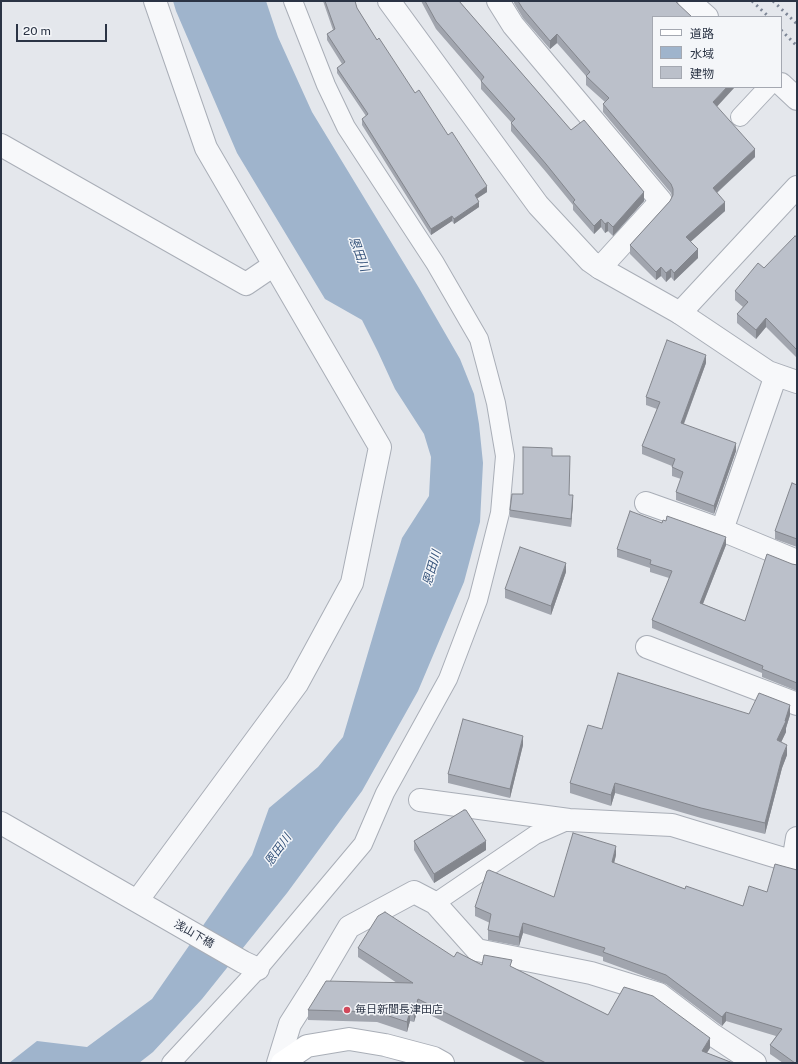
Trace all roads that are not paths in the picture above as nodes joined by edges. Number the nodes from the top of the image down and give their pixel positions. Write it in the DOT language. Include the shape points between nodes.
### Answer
graph roads {
  1 [pos="155,1"];
  2 [pos="293,1"];
  3 [pos="389,1"];
  4 [pos="498,1"];
  5 [pos="689,1"];
  6 [pos="706,16"];
  7 [pos="782,85"];
  8 [pos="767,88"];
  9 [pos="797,99"];
  10 [pos="740,117"];
  11 [pos="1,145"];
  12 [pos="797,188"];
  13 [pos="274,265"];
  14 [pos="600,268"];
  15 [pos="680,313"];
  16 [pos="776,375"];
  17 [pos="797,382"];
  18 [pos="646,503"];
  19 [pos="722,530"];
  20 [pos="797,561"];
  21 [pos="648,647"];
  22 [pos="797,704"];
  23 [pos="420,800"];
  24 [pos="570,820"];
  25 [pos="1,822"];
  26 [pos="797,838"];
  27 [pos="795,862"];
  28 [pos="142,903"];
  29 [pos="435,903"];
  30 [pos="251,965"];
  31 [pos="171,1063"];
  32 [pos="278,1063"];
  33 [pos="282,1063"];
  34 [pos="443,1063"];
  35 [pos="755,1063"];
  1 -- 13 [label="street" via="206,148"];
  2 -- 30 [label="lane" via="326,85 346,127 435,263 479,339 496,403 505,456 500,513 478,600 448,679 385,793 363,844"];
  3 -- 14 [label="street" via="538,205 590,261"];
  4 -- 14 [label="street" via="513,25 661,201"];
  5 -- 6 [label="street"];
  7 -- 9 [label="street"];
  8 -- 10 [label="lane"];
  11 -- 13 [label="street" via="246,284"];
  12 -- 15 [label="street"];
  13 -- 28 [label="street" via="380,447 352,583 297,684"];
  14 -- 15 [label="street"];
  15 -- 16 [label="street"];
  16 -- 17 [label="street"];
  16 -- 19 [label="street"];
  18 -- 19 [label="street"];
  19 -- 20 [label="street"];
  21 -- 22 [label="street"];
  23 -- 24 [label="street"];
  24 -- 27 [label="street" via="672,825"];
  24 -- 29 [label="lane" via="535,835"];
  25 -- 28 [label="street, 浅山下橋"];
  26 -- 27 [label="street"];
  28 -- 30 [label="street, 浅山下橋"];
  29 -- 32 [label="street" via="414,892 349,927 290,1024"];
  29 -- 35 [label="street" via="478,950 591,973 659,994"];
  30 -- 31 [label="lane"];
  33 -- 34 [label="main road" via="306,1046 349,1039 385,1045 434,1058"];
}
